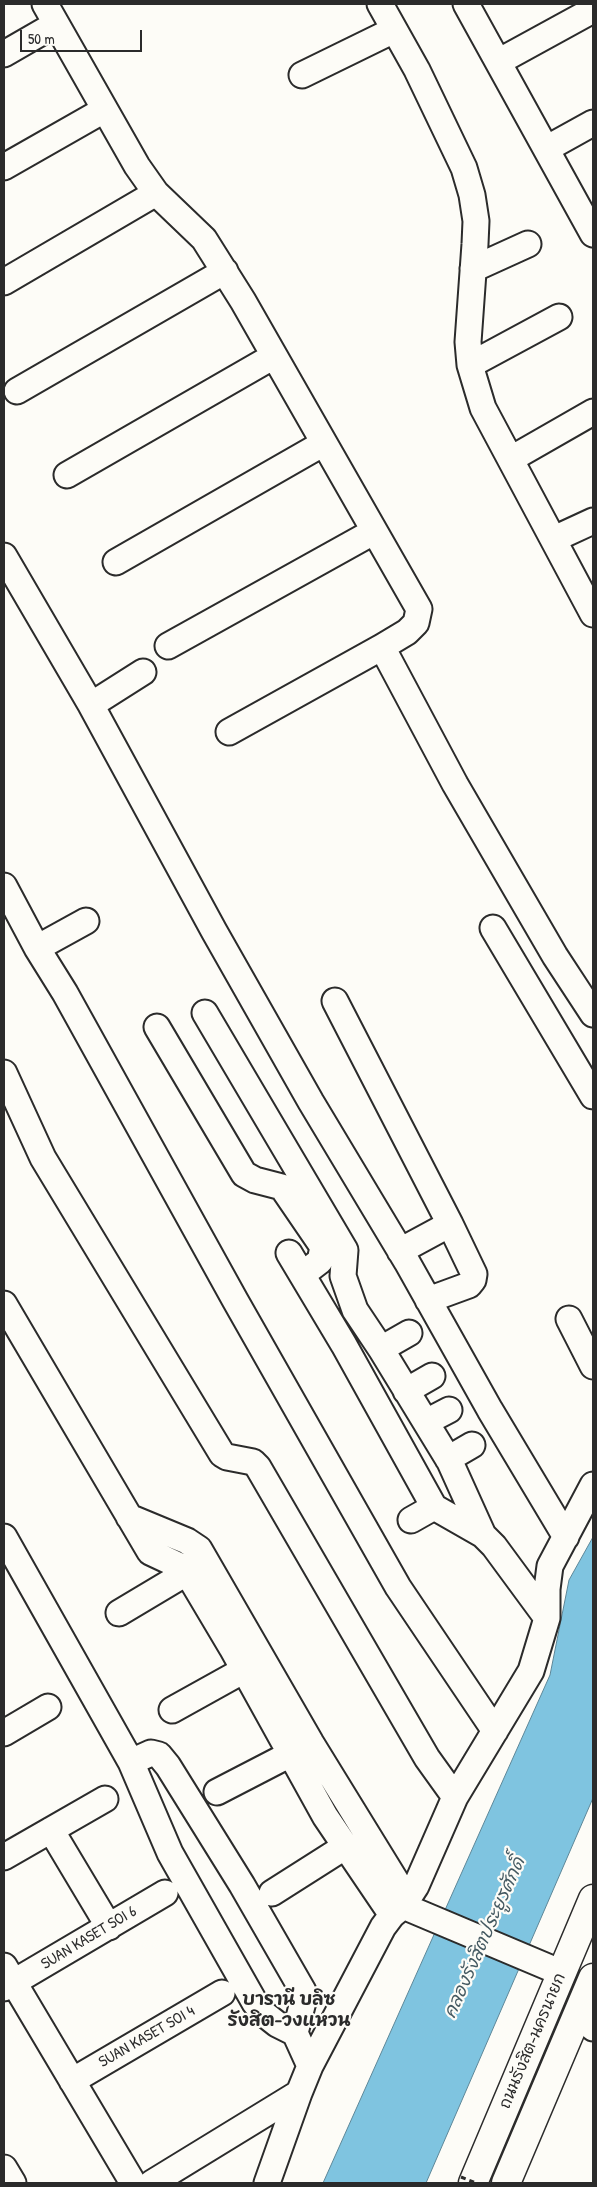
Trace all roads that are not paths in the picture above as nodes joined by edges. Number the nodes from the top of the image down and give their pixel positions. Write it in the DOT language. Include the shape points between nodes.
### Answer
graph roads {
  1 [pos="380,4"];
  2 [pos="466,4"];
  3 [pos="593,10"];
  4 [pos="51,14"];
  5 [pos="394,30"];
  6 [pos="4,54"];
  7 [pos="498,62"];
  8 [pos="302,74"];
  9 [pos="104,110"];
  10 [pos="593,123"];
  11 [pos="546,149"];
  12 [pos="4,168"];
  13 [pos="156,193"];
  14 [pos="593,234"];
  15 [pos="528,244"];
  16 [pos="473,269"];
  17 [pos="225,271"];
  18 [pos="4,282"];
  19 [pos="558,317"];
  20 [pos="274,356"];
  21 [pos="470,365"];
  22 [pos="17,390"];
  23 [pos="593,412"];
  24 [pos="324,443"];
  25 [pos="511,459"];
  26 [pos="67,475"];
  27 [pos="593,521"];
  28 [pos="373,532"];
  29 [pos="554,540"];
  30 [pos="4,556"];
  31 [pos="116,562"];
  32 [pos="593,614"];
  33 [pos="168,646"];
  34 [pos="382,647"];
  35 [pos="143,672"];
  36 [pos="91,705"];
  37 [pos="229,732"];
  38 [pos="4,886"];
  39 [pos="86,921"];
  40 [pos="493,928"];
  41 [pos="37,948"];
  42 [pos="335,1002"];
  43 [pos="205,1013"];
  44 [pos="593,1014"];
  45 [pos="158,1028"];
  46 [pos="4,1073"];
  47 [pos="593,1096"];
  48 [pos="450,1224"];
  49 [pos="400,1251"];
  50 [pos="289,1254"];
  51 [pos="303,1274"];
  52 [pos="428,1300"];
  53 [pos="4,1304"];
  54 [pos="569,1319"];
  55 [pos="408,1333"];
  56 [pos="381,1349"];
  57 [pos="593,1366"];
  58 [pos="432,1376"];
  59 [pos="406,1391"];
  60 [pos="449,1410"];
  61 [pos="426,1422"];
  62 [pos="472,1446"];
  63 [pos="448,1459"];
  64 [pos="593,1485"];
  65 [pos="434,1507"];
  66 [pos="129,1517"];
  67 [pos="411,1520"];
  68 [pos="483,1535"];
  69 [pos="4,1537"];
  70 [pos="566,1537"];
  71 [pos="186,1573"];
  72 [pos="119,1613"];
  73 [pos="547,1618"];
  74 [pos="244,1670"];
  75 [pos="48,1707"];
  76 [pos="172,1710"];
  77 [pos="495,1731"];
  78 [pos="4,1732"];
  79 [pos="300,1749"];
  80 [pos="131,1762"];
  81 [pos="217,1792"];
  82 [pos="455,1797"];
  83 [pos="105,1799"];
  84 [pos="51,1830"];
  85 [pos="346,1846"];
  86 [pos="4,1857"];
  87 [pos="165,1893"];
  88 [pos="272,1893"];
  89 [pos="593,1900"];
  90 [pos="400,1907"];
  91 [pos="109,1927"];
  92 [pos="555,1971"];
  93 [pos="593,1978"];
  94 [pos="7,1979"];
  95 [pos="222,1993"];
  96 [pos="586,2020"];
  97 [pos="295,2033"];
  98 [pos="310,2066"];
  99 [pos="72,2081"];
  100 [pos="299,2093"];
  101 [pos="4,2168"];
  102 [pos="470,2181"];
  103 [pos="13,2183"];
  104 [pos="133,2183"];
  105 [pos="152,2183"];
  106 [pos="267,2183"];
  107 [pos="506,2183"];
  1 -- 5 [label="street"];
  2 -- 7 [label="street"];
  3 -- 7 [label="street"];
  4 -- 6 [label="street"];
  4 -- 9 [label="street"];
  5 -- 8 [label="street"];
  5 -- 16 [label="street" via="464,168 476,221"];
  7 -- 11 [label="street"];
  9 -- 12 [label="street"];
  9 -- 13 [label="street"];
  10 -- 11 [label="street"];
  11 -- 14 [label="street"];
  13 -- 17 [label="street" via="204,239"];
  13 -- 18 [label="street"];
  15 -- 16 [label="street"];
  16 -- 21 [label="street" via="468,342"];
  17 -- 20 [label="street"];
  17 -- 22 [label="street"];
  19 -- 21 [label="street"];
  20 -- 24 [label="street"];
  20 -- 26 [label="street"];
  21 -- 25 [label="street" via="483,408"];
  23 -- 25 [label="street"];
  24 -- 28 [label="street"];
  24 -- 31 [label="street"];
  25 -- 29 [label="street"];
  27 -- 29 [label="street"];
  28 -- 33 [label="street"];
  28 -- 34 [label="street" via="418,610 416,623"];
  29 -- 32 [label="street"];
  30 -- 36 [label="street"];
  34 -- 37 [label="street"];
  34 -- 44 [label="street" via="455,784 555,956"];
  35 -- 36 [label="street"];
  36 -- 49 [label="street" via="214,931"];
  38 -- 41 [label="street"];
  39 -- 41 [label="street"];
  40 -- 47 [label="street"];
  41 -- 77 [label="street" via="398,1587"];
  42 -- 48 [label="street"];
  43 -- 56 [label="street" via="345,1250 343,1276 355,1310"];
  45 -- 51 [label="street" via="244,1174 282,1187 323,1246 320,1261"];
  46 -- 82 [label="street" via="43,1158 222,1454 258,1466 427,1758"];
  48 -- 49 [label="street"];
  48 -- 52 [label="street" via="474,1274 473,1280 469,1285"];
  49 -- 52 [label="street"];
  50 -- 51 [label="street"];
  51 -- 65 [label="street"];
  52 -- 70 [label="street"];
  53 -- 66 [label="street"];
  54 -- 57 [label="street"];
  55 -- 56 [label="street"];
  56 -- 59 [label="street"];
  58 -- 59 [label="street"];
  59 -- 61 [label="street"];
  60 -- 61 [label="street"];
  61 -- 63 [label="street"];
  62 -- 63 [label="street"];
  63 -- 68 [label="street"];
  64 -- 70 [label="street"];
  65 -- 67 [label="street"];
  65 -- 68 [label="street"];
  66 -- 71 [label="street" via="150,1552 182,1567"];
  66 -- 79 [label="street" via="199,1549"];
  68 -- 73 [label="street"];
  69 -- 80 [label="street"];
  70 -- 73 [label="street" via="550,1566"];
  71 -- 72 [label="street"];
  71 -- 74 [label="street"];
  73 -- 77 [label="street" via="531,1671"];
  74 -- 76 [label="street"];
  74 -- 79 [label="street"];
  75 -- 78 [label="street"];
  77 -- 82 [label="street"];
  79 -- 81 [label="street"];
  79 -- 85 [label="street" via="325,1816"];
  79 -- 90 [label="street"];
  80 -- 97 [label="street" via="170,1853 254,2003 263,2014"];
  80 -- 97 [label="street" via="151,1753 159,1755 242,1885 303,1991"];
  82 -- 90 [label="street" via="416,1886"];
  83 -- 84 [label="street"];
  84 -- 86 [label="street"];
  84 -- 91 [label="street"];
  85 -- 88 [label="street"];
  85 -- 90 [label="street"];
  87 -- 91 [label="street, SUAN KASET SOI 6"];
  89 -- 92 [label="main road, ถนนรังสิต-นครนายก"];
  90 -- 92 [label="street"];
  90 -- 98 [label="street" via="383,1927"];
  91 -- 94 [label="street, SUAN KASET SOI 6"];
  92 -- 102 [label="main road, ถนนรังสิต-นครนายก"];
  93 -- 96 [label="main road, ถนนรังสิต-นครนายก"];
  94 -- 99 [label="street"];
  95 -- 99 [label="street, SUAN KASET SOI 4"];
  96 -- 107 [label="main road, ถนนรังสิต-นครนายก"];
  97 -- 98 [label="street"];
  98 -- 100 [label="street"];
  99 -- 104 [label="street"];
  100 -- 105 [label="street"];
  100 -- 106 [label="street"];
  101 -- 103 [label="street"];
}
